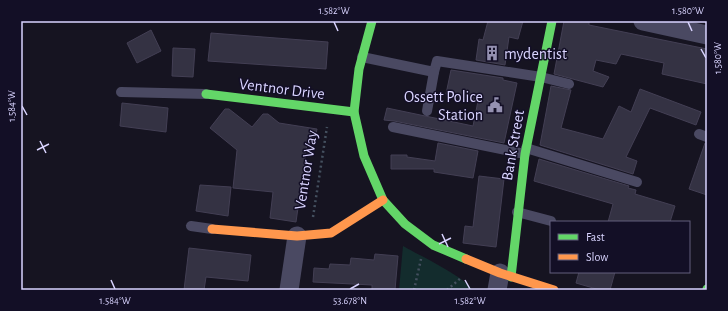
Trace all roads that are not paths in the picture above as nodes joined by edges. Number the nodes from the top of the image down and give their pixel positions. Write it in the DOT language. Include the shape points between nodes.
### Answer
graph roads {
  1 [pos="372,21"];
  2 [pos="552,21"];
  3 [pos="643,21"];
  4 [pos="707,35"];
  5 [pos="362,57"];
  6 [pos="434,72"];
  7 [pos="541,77"];
  8 [pos="569,84"];
  9 [pos="121,92"];
  10 [pos="206,94"];
  11 [pos="427,111"];
  12 [pos="354,112"];
  13 [pos="393,127"];
  14 [pos="526,151"];
  15 [pos="637,182"];
  16 [pos="383,200"];
  17 [pos="517,212"];
  18 [pos="551,221"];
  19 [pos="191,226"];
  20 [pos="212,228"];
  21 [pos="303,236"];
  22 [pos="503,280"];
  23 [pos="289,290"];
  24 [pos="554,290"];
  1 -- 5 [label="street"];
  2 -- 7 [label="street, Bank Street"];
  3 -- 4 [label="street"];
  5 -- 6 [label="lane"];
  5 -- 12 [label="street"];
  6 -- 7 [label="lane" via="437,61"];
  6 -- 11 [label="lane"];
  7 -- 8 [label="lane"];
  7 -- 14 [label="street, Bank Street"];
  9 -- 10 [label="lane"];
  10 -- 12 [label="street, Ventnor Drive"];
  12 -- 16 [label="street" via="364,156"];
  13 -- 14 [label="lane"];
  14 -- 15 [label="lane"];
  14 -- 17 [label="street, Bank Street"];
  16 -- 21 [label="street" via="331,233"];
  16 -- 22 [label="street" via="405,224 433,245"];
  17 -- 18 [label="lane"];
  17 -- 22 [label="street, Bank Street"];
  19 -- 20 [label="lane"];
  20 -- 21 [label="street"];
  21 -- 23 [label="street"];
  22 -- 24 [label="street"];
}
